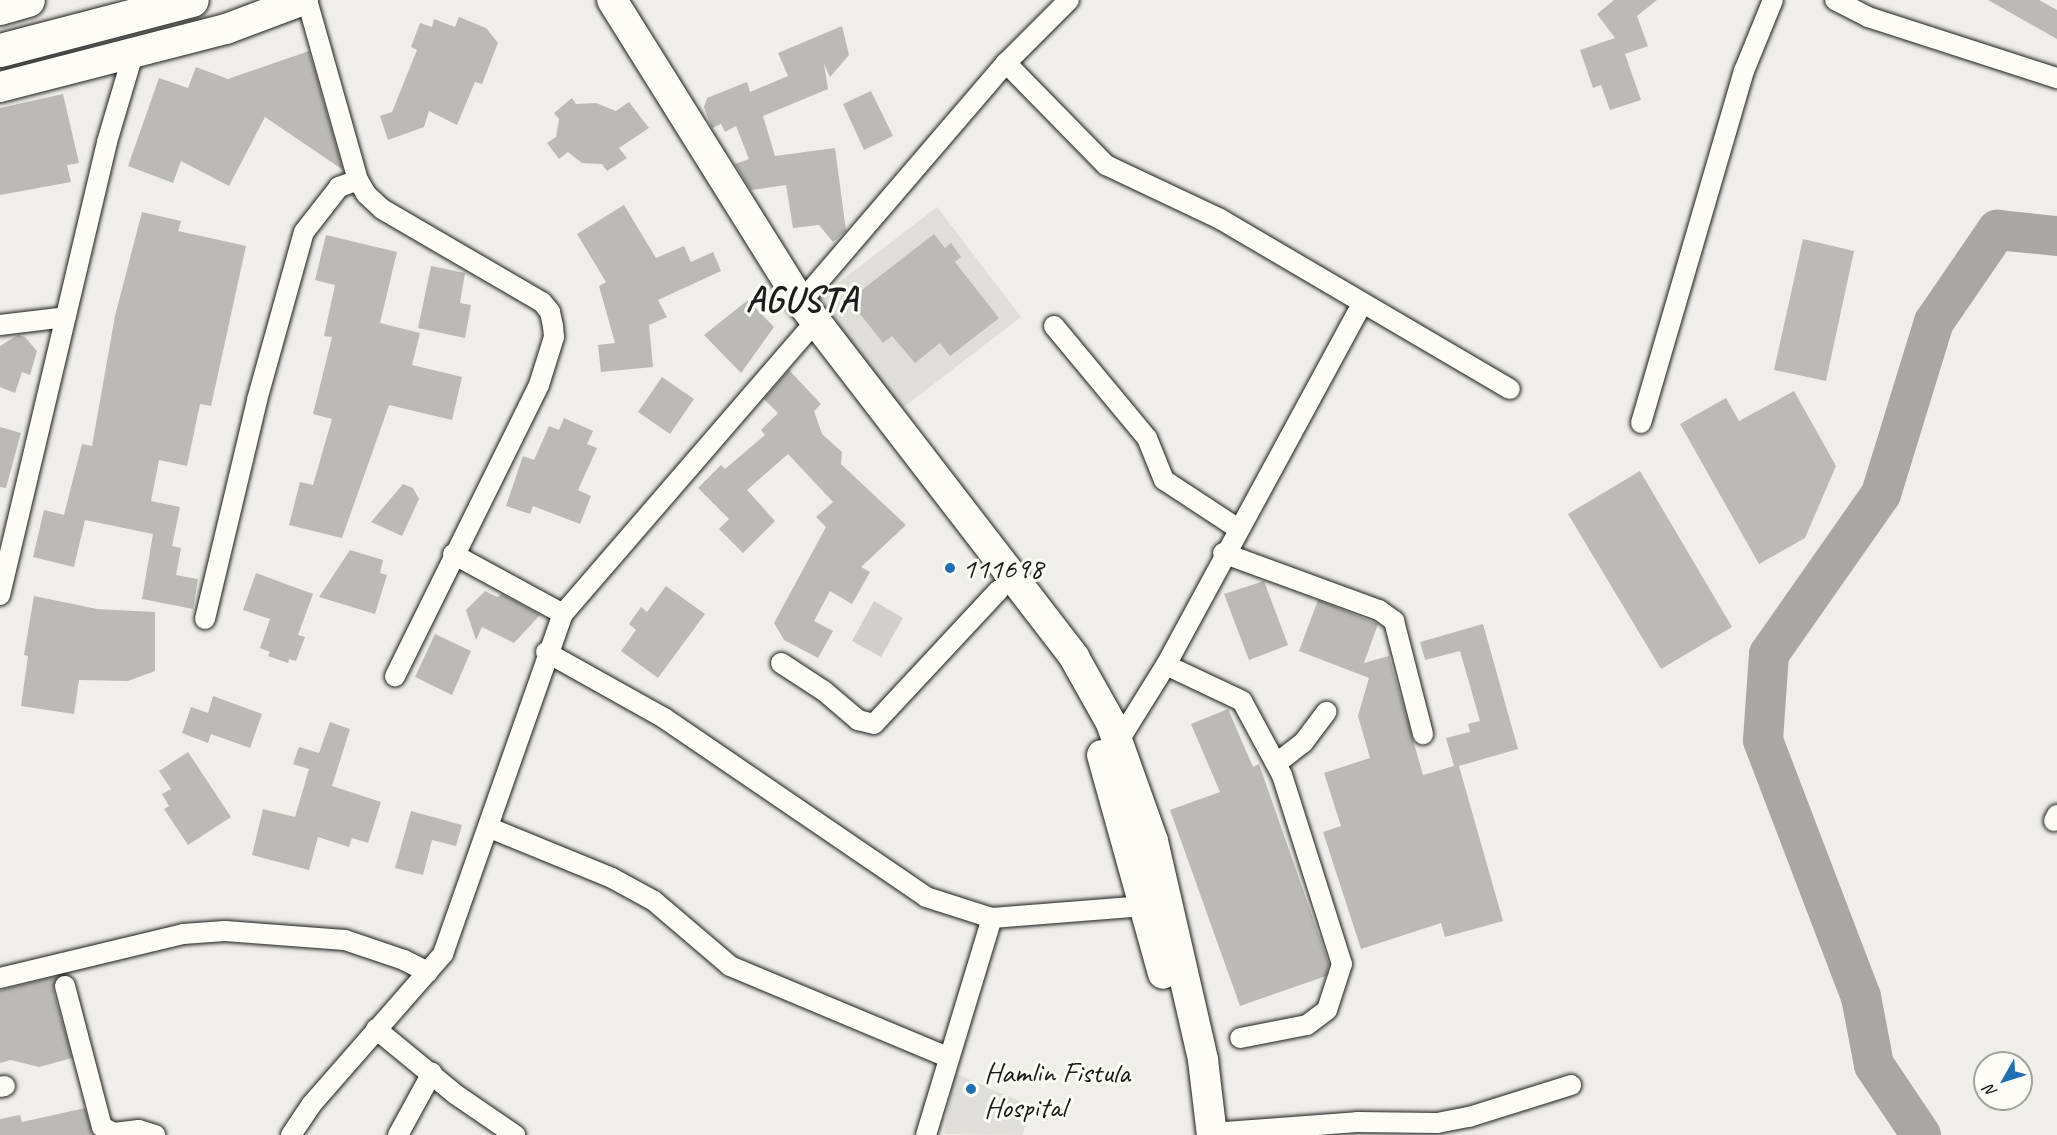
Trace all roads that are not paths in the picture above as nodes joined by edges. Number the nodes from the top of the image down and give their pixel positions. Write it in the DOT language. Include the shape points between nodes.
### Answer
graph roads {
  1 [pos="28,0"];
  2 [pos="192,0"];
  3 [pos="305,0"];
  4 [pos="598,0"];
  5 [pos="612,0"];
  6 [pos="1069,0"];
  7 [pos="1773,0"];
  8 [pos="1835,0"];
  9 [pos="0,8"];
  10 [pos="38,41"];
  11 [pos="0,50"];
  12 [pos="133,54"];
  13 [pos="0,60"];
  14 [pos="1006,63"];
  15 [pos="2057,78"];
  16 [pos="0,87"];
  17 [pos="358,180"];
  18 [pos="801,302"];
  19 [pos="1362,304"];
  20 [pos="66,317"];
  21 [pos="0,325"];
  22 [pos="1054,326"];
  23 [pos="807,331"];
  24 [pos="1510,389"];
  25 [pos="1641,423"];
  26 [pos="1237,528"];
  27 [pos="1223,553"];
  28 [pos="453,554"];
  29 [pos="999,590"];
  30 [pos="0,594"];
  31 [pos="562,614"];
  32 [pos="205,619"];
  33 [pos="546,652"];
  34 [pos="781,663"];
  35 [pos="1166,665"];
  36 [pos="395,676"];
  37 [pos="1326,712"];
  38 [pos="1423,734"];
  39 [pos="1118,742"];
  40 [pos="1277,763"];
  41 [pos="490,828"];
  42 [pos="1145,906"];
  43 [pos="992,918"];
  44 [pos="428,972"];
  45 [pos="0,978"];
  46 [pos="65,986"];
  47 [pos="376,1029"];
  48 [pos="1240,1038"];
  49 [pos="948,1057"];
  50 [pos="432,1073"];
  51 [pos="1571,1085"];
  52 [pos="1206,1134"];
  53 [pos="155,1135"];
  54 [pos="291,1135"];
  55 [pos="398,1135"];
  56 [pos="515,1135"];
  57 [pos="926,1135"];
  1 -- 9 [label="highway"];
  2 -- 10 [label="highway"];
  3 -- 12 [label="main road" via="226,29"];
  3 -- 17 [label="street"];
  4 -- 23 [label="main road"];
  5 -- 18 [label="main road"];
  6 -- 14 [label="street"];
  7 -- 25 [label="street" via="1744,71"];
  8 -- 15 [label="street" via="1868,17"];
  10 -- 11 [label="highway"];
  10 -- 13 [label="highway"];
  12 -- 16 [label="main road"];
  12 -- 20 [label="street" via="107,142"];
  14 -- 18 [label="street"];
  14 -- 19 [label="street" via="1106,165 1220,219"];
  17 -- 28 [label="street" via="382,209 542,302 550,312 554,337 539,385"];
  17 -- 32 [label="street" via="339,188 304,232 257,400"];
  18 -- 39 [label="main road" via="1074,657"];
  19 -- 24 [label="street"];
  19 -- 26 [label="street"];
  20 -- 21 [label="street"];
  20 -- 30 [label="street"];
  22 -- 26 [label="street" via="1147,438 1164,480"];
  23 -- 29 [label="main road"];
  23 -- 31 [label="street"];
  26 -- 27 [label="street"];
  27 -- 35 [label="street"];
  27 -- 38 [label="street" via="1379,610 1394,621"];
  28 -- 31 [label="street"];
  28 -- 36 [label="street"];
  29 -- 34 [label="street" via="874,724 858,720 824,691"];
  29 -- 42 [label="main road" via="1056,667 1096,738"];
  31 -- 33 [label="street"];
  33 -- 41 [label="street"];
  33 -- 43 [label="street" via="664,718 926,897"];
  35 -- 39 [label="street"];
  35 -- 40 [label="street" via="1242,701"];
  37 -- 40 [label="street" via="1302,744"];
  39 -- 52 [label="main road" via="1163,883 1203,1060"];
  40 -- 48 [label="street" via="1342,964 1327,1010 1307,1025"];
  41 -- 44 [label="street" via="443,954"];
  41 -- 49 [label="street" via="612,878 654,901 730,966"];
  42 -- 43 [label="street"];
  42 -- 52 [label="main road"];
  43 -- 49 [label="street"];
  44 -- 45 [label="street" via="345,940 225,931 183,934"];
  44 -- 47 [label="street"];
  46 -- 53 [label="street" via="102,1127 114,1133 128,1130"];
  47 -- 50 [label="street"];
  47 -- 54 [label="street"];
  49 -- 57 [label="street"];
  50 -- 55 [label="street"];
  50 -- 56 [label="street"];
  51 -- 52 [label="street" via="1469,1118 1437,1123 1358,1122"];
}
